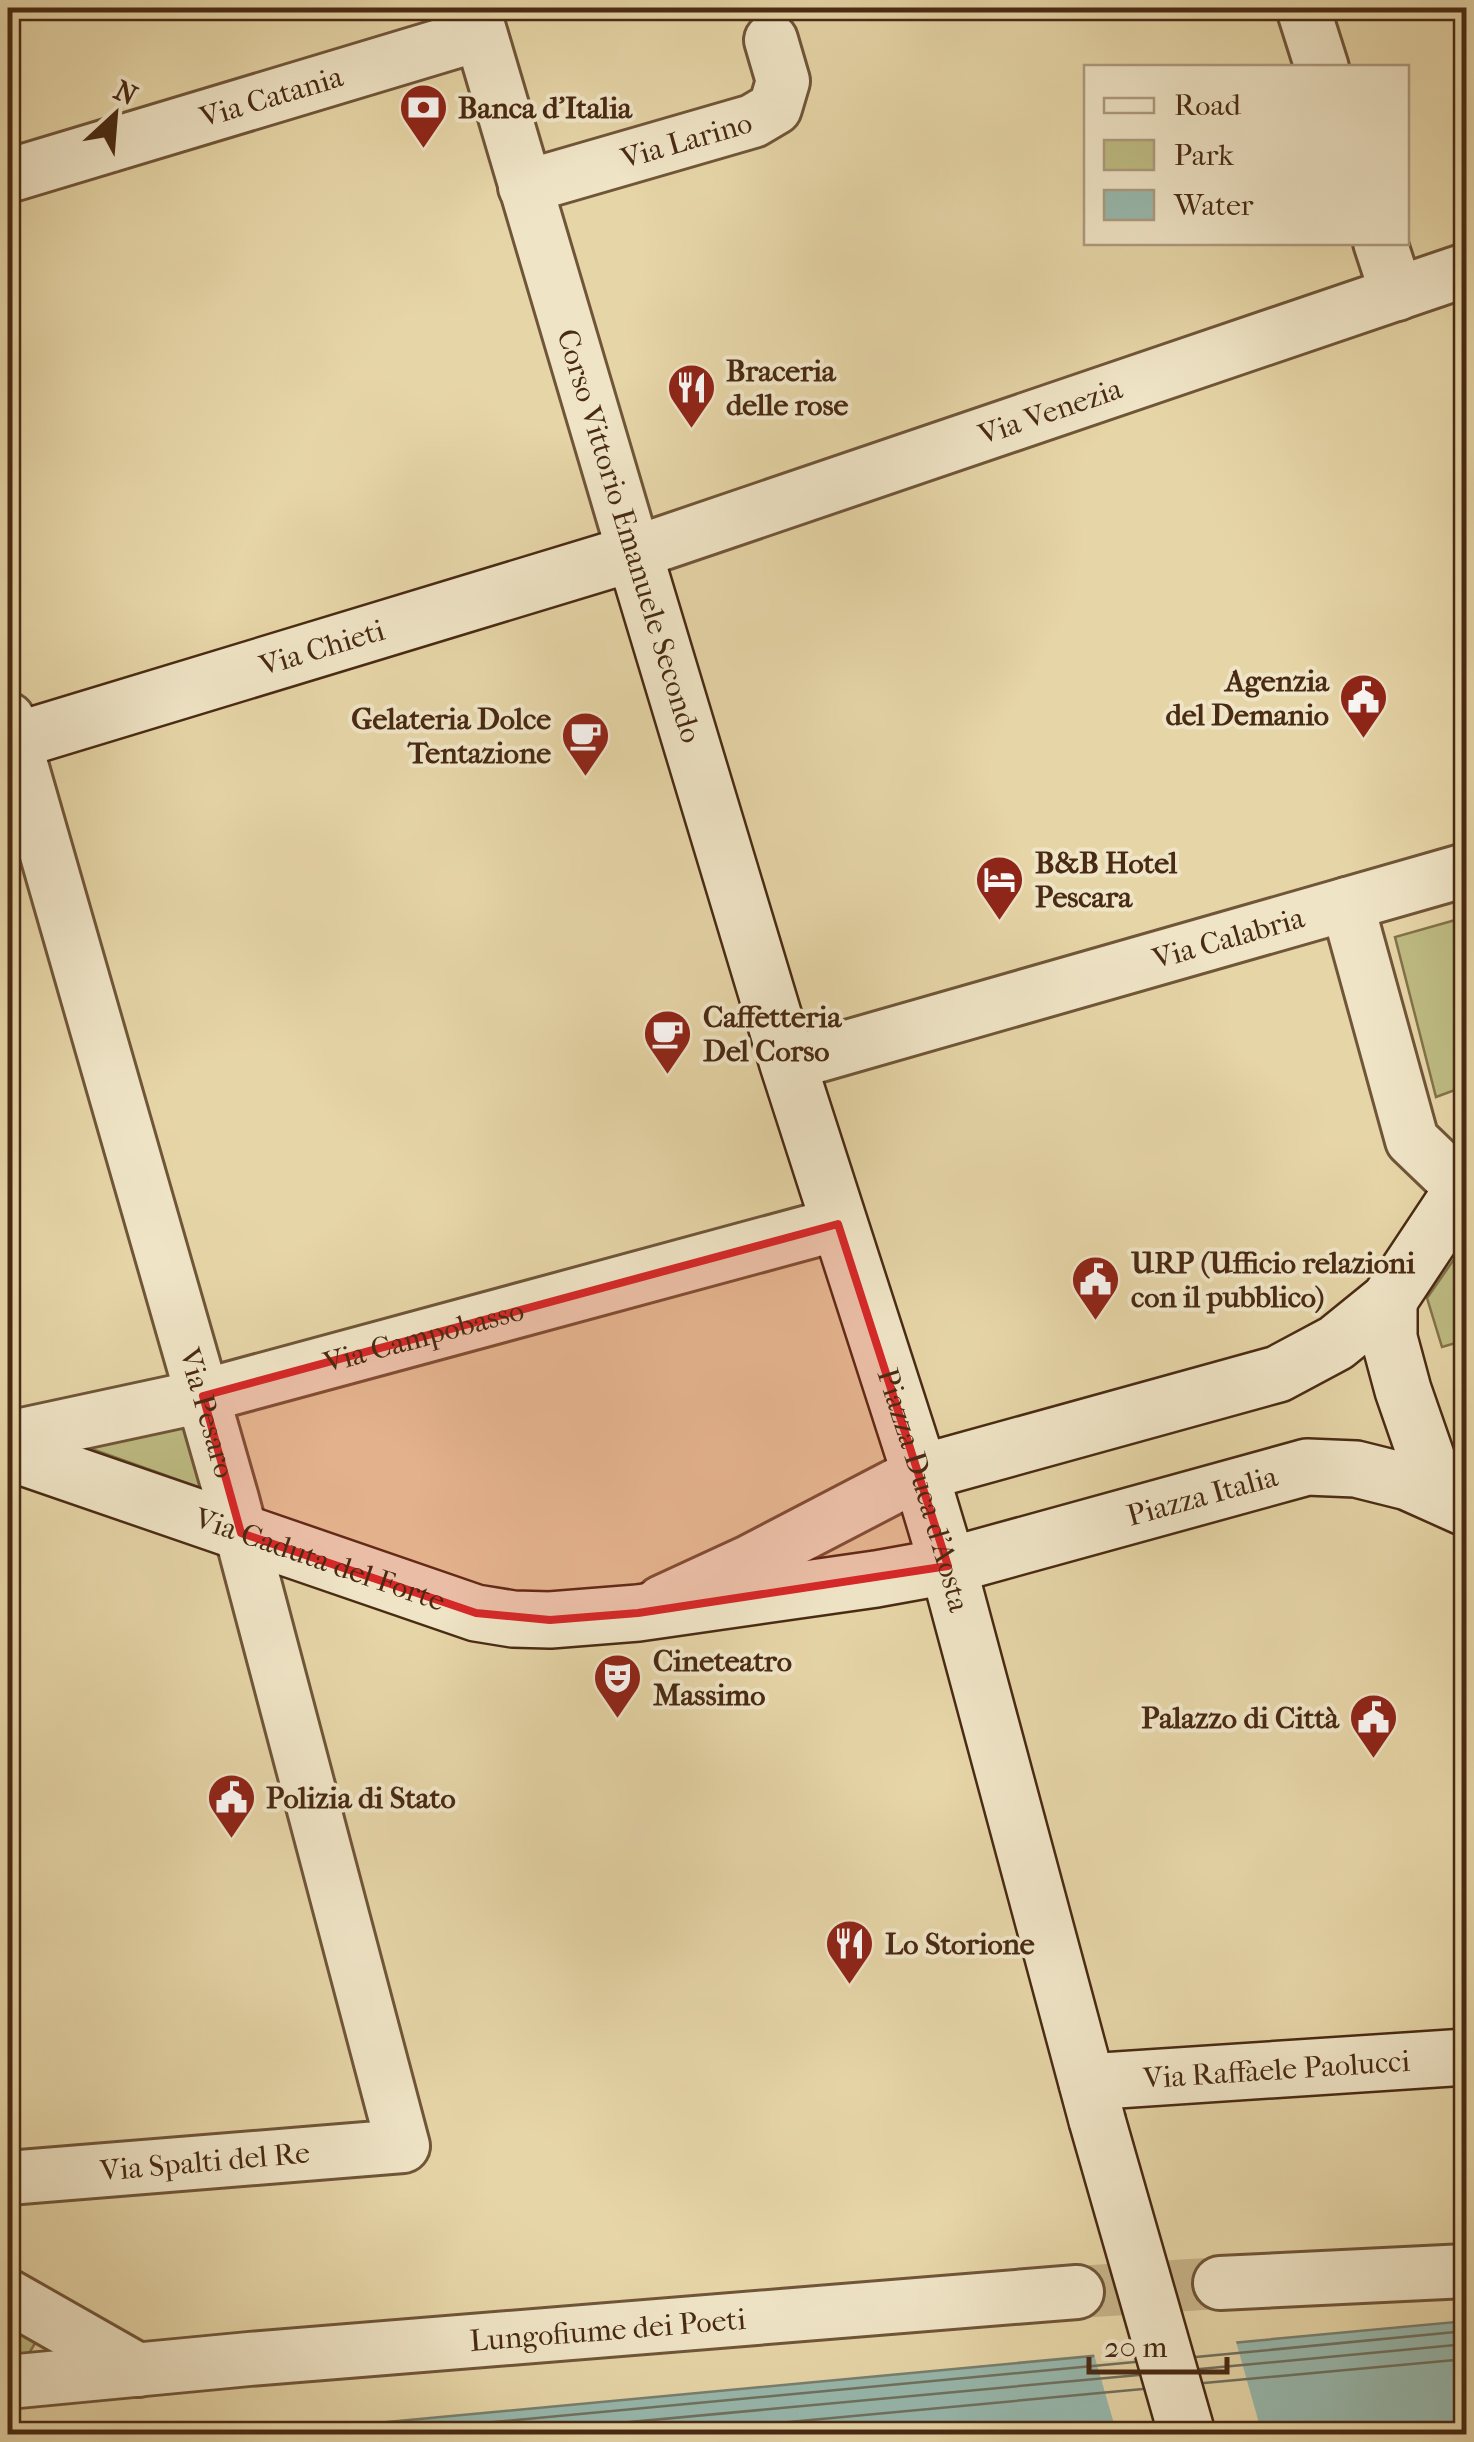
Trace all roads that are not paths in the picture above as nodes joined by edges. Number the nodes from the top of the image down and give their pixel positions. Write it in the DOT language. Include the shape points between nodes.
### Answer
graph roads {
  1 [pos="1302,8"];
  2 [pos="476,21"];
  3 [pos="771,40"];
  4 [pos="1321,65"];
  5 [pos="8,176"];
  6 [pos="525,188"];
  7 [pos="1381,245"];
  8 [pos="1466,270"];
  9 [pos="1397,294"];
  10 [pos="634,552"];
  11 [pos="10,734"];
  12 [pos="1466,870"];
  13 [pos="1346,904"];
  14 [pos="788,1064"];
  15 [pos="1465,1186"];
  16 [pos="838,1224"];
  17 [pos="1388,1300"];
  18 [pos="203,1396"];
  19 [pos="8,1438"];
  20 [pos="8,1452"];
  21 [pos="920,1473"];
  22 [pos="1460,1505"];
  23 [pos="241,1533"];
  24 [pos="948,1566"];
  25 [pos="638,1613"];
  26 [pos="1466,2057"];
  27 [pos="1092,2101"];
  28 [pos="403,2146"];
  29 [pos="8,2178"];
  30 [pos="1466,2271"];
  31 [pos="1220,2283"];
  32 [pos="1077,2292"];
  33 [pos="8,2296"];
  34 [pos="138,2370"];
  35 [pos="8,2382"];
  36 [pos="1187,2434"];
  1 -- 4 [label="street"];
  2 -- 5 [label="street, Via Catania"];
  2 -- 6 [label="street, Corso Vittorio Emanuele Secondo"];
  3 -- 6 [label="street, Via Larino" via="783,81 775,108 753,122"];
  6 -- 10 [label="street, Corso Vittorio Emanuele Secondo"];
  7 -- 9 [label="street"];
  8 -- 9 [label="street, Via Venezia"];
  9 -- 10 [label="street, Via Venezia"];
  10 -- 11 [label="main road, Via Chieti"];
  10 -- 14 [label="main road, Corso Vittorio Emanuele Secondo"];
  11 -- 18 [label="street, Via Pesaro"];
  12 -- 13 [label="street, Via Calabria"];
  13 -- 14 [label="street, Via Calabria"];
  13 -- 15 [label="street" via="1412,1140"];
  14 -- 16 [label="main road, Piazza Duca d'Aosta"];
  15 -- 17 [label="main road"];
  16 -- 18 [label="street, Via Campobasso"];
  16 -- 21 [label="main road, Piazza Duca d'Aosta"];
  17 -- 21 [label="main road" via="1336,1343 1278,1374"];
  17 -- 22 [label="main road, Piazza Italia" via="1389,1338 1428,1462"];
  18 -- 19 [label="street, Via Campobasso"];
  18 -- 23 [label="street, Via Pesaro"];
  20 -- 23 [label="main road, Via Caduta del Forte"];
  21 -- 24 [label="main road, Piazza Duca d'Aosta"];
  21 -- 25 [label="street, Via Caduta del Forte"];
  22 -- 24 [label="main road, Piazza Italia" via="1356,1469 1306,1467"];
  23 -- 25 [label="main road, Via Caduta del Forte" via="476,1613 550,1620"];
  23 -- 28 [label="street, Via Pesaro"];
  24 -- 25 [label="main road, Via Caduta del Forte"];
  24 -- 27 [label="main road, Piazza Duca d'Aosta"];
  26 -- 27 [label="main road, Via Raffaele Paolucci"];
  27 -- 36 [label="main road, Piazza Duca d'Aosta, bridge"];
  28 -- 29 [label="street, Via Spalti del Re"];
  30 -- 31 [label="street"];
  32 -- 34 [label="street, Lungofiume dei Poeti"];
  33 -- 34 [label="street"];
  34 -- 35 [label="street, Lungofiume dei Poeti"];
}
